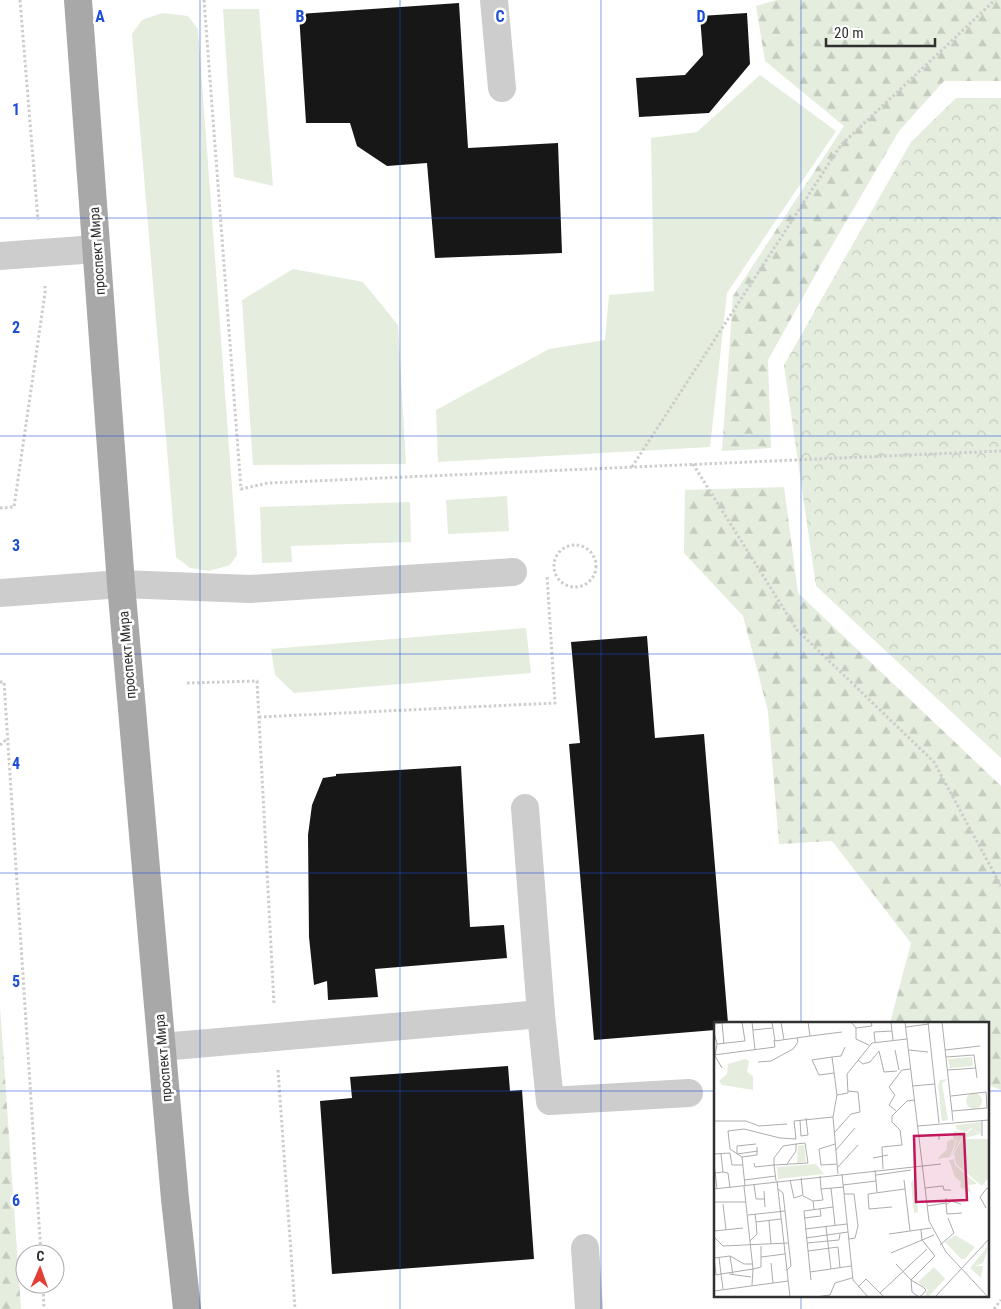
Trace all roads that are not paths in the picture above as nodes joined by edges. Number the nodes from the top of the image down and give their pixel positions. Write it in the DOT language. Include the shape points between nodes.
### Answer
graph roads {
  1 [pos="78,0"];
  2 [pos="494,0"];
  3 [pos="502,88"];
  4 [pos="96,249"];
  5 [pos="0,256"];
  6 [pos="513,572"];
  7 [pos="121,584"];
  8 [pos="0,593"];
  9 [pos="525,808"];
  10 [pos="541,1014"];
  11 [pos="162,1047"];
  12 [pos="689,1094"];
  13 [pos="585,1248"];
  14 [pos="187,1309"];
  15 [pos="589,1309"];
  1 -- 4 [label="main road, проспект Мира"];
  2 -- 3 [label="street"];
  4 -- 5 [label="street"];
  4 -- 7 [label="main road, проспект Мира"];
  6 -- 7 [label="street" via="250,589"];
  7 -- 8 [label="street"];
  7 -- 11 [label="main road, проспект Мира"];
  9 -- 10 [label="street"];
  10 -- 11 [label="street"];
  10 -- 12 [label="street" via="550,1101"];
  11 -- 14 [label="main road, проспект Мира"];
  13 -- 15 [label="street"];
}
